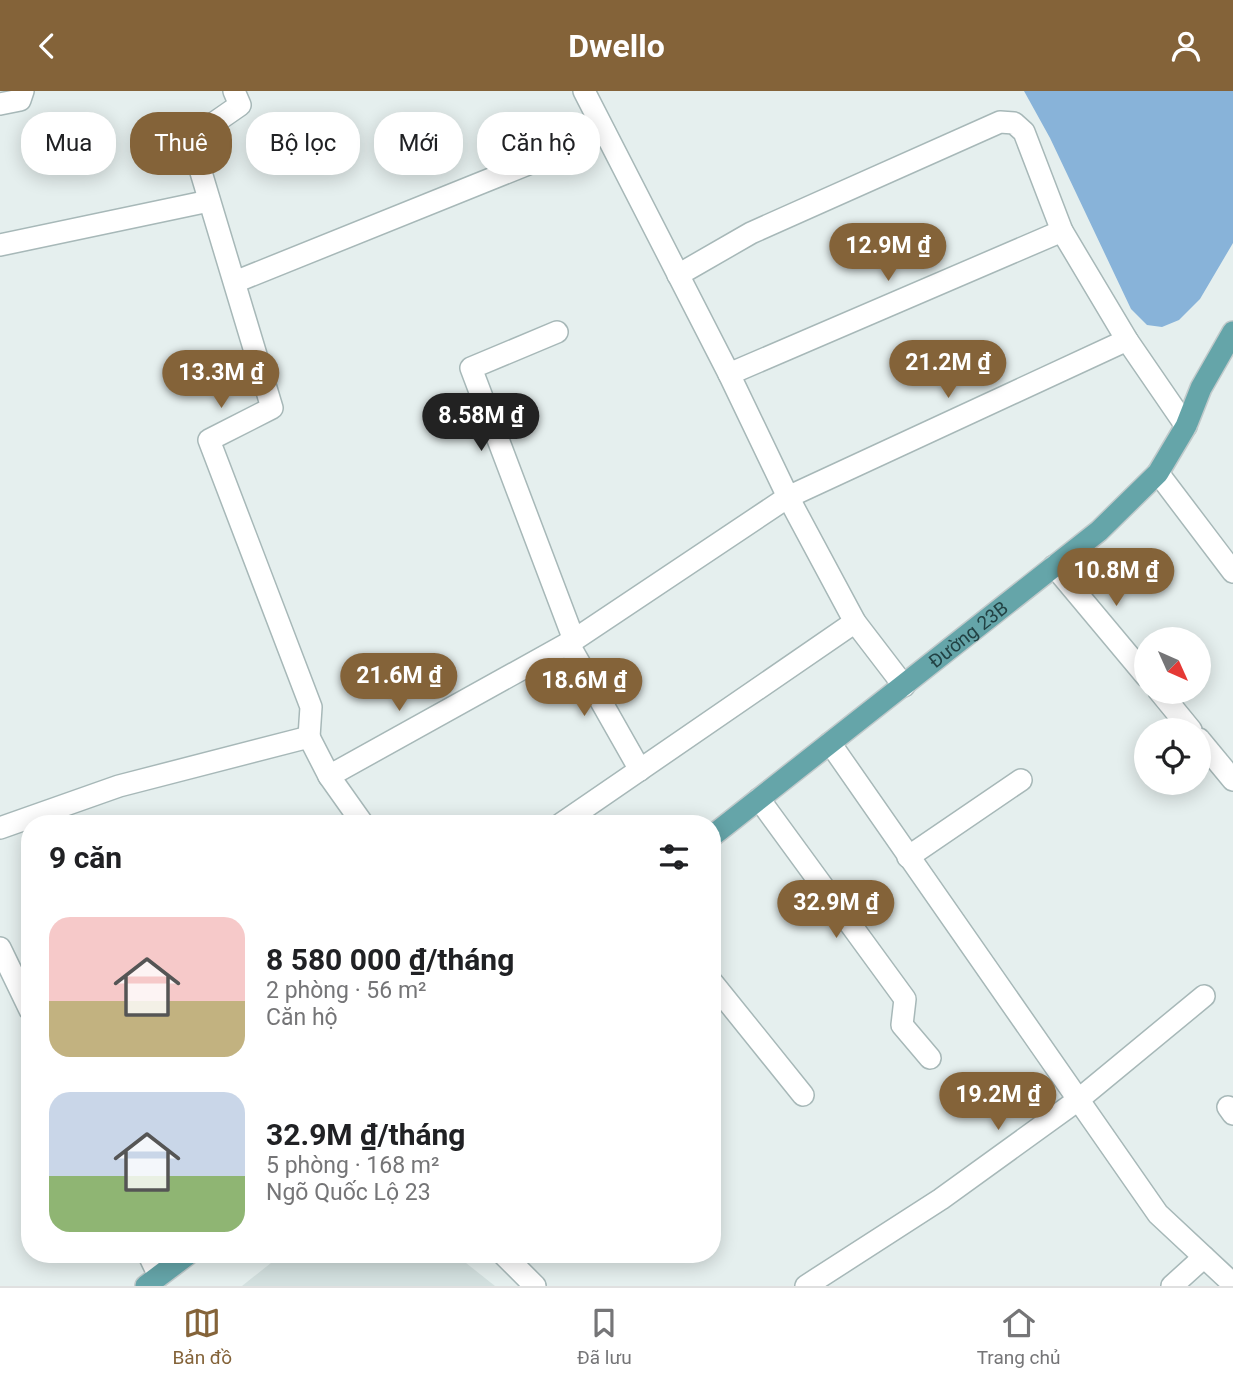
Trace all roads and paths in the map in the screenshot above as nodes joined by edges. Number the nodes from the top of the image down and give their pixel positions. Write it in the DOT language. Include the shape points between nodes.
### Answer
graph roads {
  1 [pos="23,91"];
  2 [pos="234,91"];
  3 [pos="584,91"];
  4 [pos="0,104"];
  5 [pos="605,133"];
  6 [pos="209,201"];
  7 [pos="1062,231"];
  8 [pos="0,244"];
  9 [pos="678,275"];
  10 [pos="234,282"];
  11 [pos="557,332"];
  12 [pos="1233,332"];
  13 [pos="1127,340"];
  14 [pos="729,373"];
  15 [pos="1186,426"];
  16 [pos="1158,473"];
  17 [pos="788,497"];
  18 [pos="1054,566"];
  19 [pos="1233,572"];
  20 [pos="855,622"];
  21 [pos="571,642"];
  22 [pos="1134,662"];
  23 [pos="904,686"];
  24 [pos="1170,704"];
  25 [pos="1181,718"];
  26 [pos="309,737"];
  27 [pos="830,743"];
  28 [pos="1211,753"];
  29 [pos="640,770"];
  30 [pos="329,776"];
  31 [pos="1021,780"];
  32 [pos="1233,780"];
  33 [pos="759,799"];
  34 [pos="37,815"];
  35 [pos="357,815"];
  36 [pos="574,815"];
  37 [pos="21,821"];
  38 [pos="0,828"];
  39 [pos="721,829"];
  40 [pos="908,857"];
  41 [pos="0,948"];
  42 [pos="21,991"];
  43 [pos="721,993"];
  44 [pos="1204,996"];
  45 [pos="930,1058"];
  46 [pos="803,1095"];
  47 [pos="1078,1100"];
  48 [pos="1204,1257"];
  49 [pos="150,1263"];
  50 [pos="177,1263"];
  51 [pos="512,1263"];
  52 [pos="153,1281"];
  53 [pos="813,1284"];
  54 [pos="1233,1284"];
  55 [pos="536,1286"];
  56 [pos="1172,1286"];
  1 -- 4 [label="street" via="20,100"];
  2 -- 6 [label="street" via="240,105 191,139"];
  3 -- 5 [label="street"];
  5 -- 9 [label="street"];
  5 -- 10 [label="street"];
  6 -- 8 [label="street"];
  6 -- 10 [label="street"];
  7 -- 9 [label="street" via="1024,132 1014,123 1000,123 751,233"];
  7 -- 13 [label="street"];
  7 -- 14 [label="street"];
  9 -- 14 [label="street"];
  10 -- 26 [label="street" via="272,408 209,440 311,707"];
  11 -- 21 [label="street" via="471,368"];
  12 -- 15 [label="main road, Đường 23B" via="1201,388"];
  13 -- 15 [label="street"];
  13 -- 17 [label="street"];
  14 -- 17 [label="street"];
  15 -- 16 [label="main road, Đường 23B"];
  16 -- 18 [label="main road, Đường 23B" via="1099,531"];
  16 -- 19 [label="street"];
  17 -- 20 [label="street"];
  17 -- 21 [label="street"];
  18 -- 22 [label="street"];
  18 -- 23 [label="main road, Đường 23B"];
  20 -- 23 [label="street"];
  20 -- 29 [label="street"];
  21 -- 29 [label="street"];
  21 -- 30 [label="street"];
  23 -- 27 [label="main road, Đường 23B"];
  24 -- 25 [label="street"];
  26 -- 30 [label="street"];
  26 -- 34 [label="street" via="120,786"];
  27 -- 33 [label="main road, Đường 23B"];
  27 -- 40 [label="street"];
  28 -- 32 [label="street"];
  29 -- 36 [label="street"];
  30 -- 35 [label="street"];
  31 -- 40 [label="street"];
  33 -- 39 [label="main road, Đường 23B"];
  33 -- 45 [label="street" via="905,999 902,1025"];
  37 -- 38 [label="street"];
  40 -- 47 [label="street"];
  41 -- 42 [label="street"];
  43 -- 46 [label="street"];
  44 -- 47 [label="street"];
  47 -- 48 [label="street" via="1158,1214"];
  47 -- 53 [label="street"];
  48 -- 54 [label="street"];
  48 -- 56 [label="street"];
  49 -- 52 [label="street"];
  50 -- 52 [label="main road"];
  51 -- 55 [label="street"];
}
